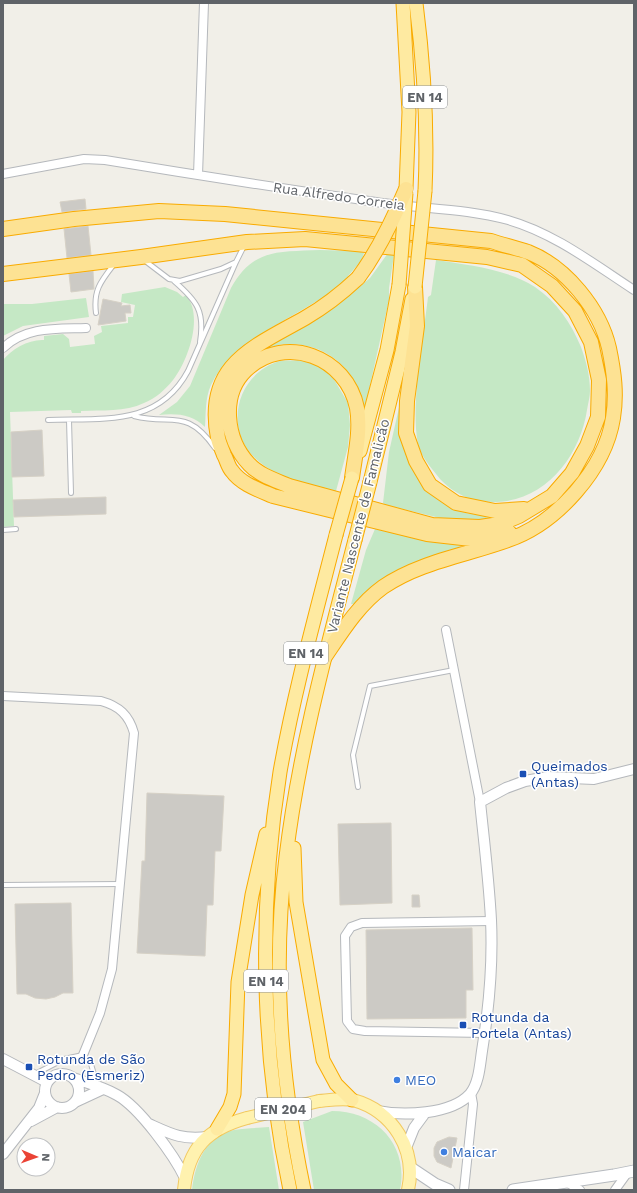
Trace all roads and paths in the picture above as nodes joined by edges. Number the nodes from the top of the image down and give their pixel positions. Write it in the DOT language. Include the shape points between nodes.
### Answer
graph roads {
  1 [pos="204,3"];
  2 [pos="403,3"];
  3 [pos="416,3"];
  4 [pos="3,174"];
  5 [pos="198,175"];
  6 [pos="406,189"];
  7 [pos="3,230"];
  8 [pos="247,242"];
  9 [pos="141,257"];
  10 [pos="118,260"];
  11 [pos="236,262"];
  12 [pos="3,274"];
  13 [pos="174,281"];
  14 [pos="415,287"];
  15 [pos="634,290"];
  16 [pos="96,313"];
  17 [pos="86,328"];
  18 [pos="3,348"];
  19 [pos="199,348"];
  20 [pos="133,415"];
  21 [pos="48,420"];
  22 [pos="69,420"];
  23 [pos="232,472"];
  24 [pos="352,478"];
  25 [pos="71,493"];
  26 [pos="532,508"];
  27 [pos="541,522"];
  28 [pos="16,529"];
  29 [pos="3,530"];
  30 [pos="446,630"];
  31 [pos="324,658"];
  32 [pos="454,670"];
  33 [pos="3,696"];
  34 [pos="634,769"];
  35 [pos="280,772"];
  36 [pos="358,787"];
  37 [pos="480,802"];
  38 [pos="294,805"];
  39 [pos="120,884"];
  40 [pos="3,885"];
  41 [pos="491,921"];
  42 [pos="485,1032"];
  43 [pos="83,1055"];
  44 [pos="3,1059"];
  45 [pos="37,1073"];
  46 [pos="73,1078"];
  47 [pos="47,1082"];
  48 [pos="100,1088"];
  49 [pos="45,1093"];
  50 [pos="471,1093"];
  51 [pos="352,1100"];
  52 [pos="75,1102"];
  53 [pos="57,1107"];
  54 [pos="377,1111"];
  55 [pos="425,1113"];
  56 [pos="147,1123"];
  57 [pos="23,1126"];
  58 [pos="212,1133"];
  59 [pos="406,1148"];
  60 [pos="3,1154"];
  61 [pos="411,1168"];
  62 [pos="631,1171"];
  63 [pos="185,1178"];
  64 [pos="568,1183"];
  65 [pos="184,1190"];
  66 [pos="290,1190"];
  67 [pos="304,1190"];
  68 [pos="408,1190"];
  69 [pos="449,1190"];
  70 [pos="464,1190"];
  71 [pos="513,1190"];
  72 [pos="580,1190"];
  73 [pos="615,1190"];
  1 -- 5 [label="street"];
  2 -- 6 [label="highway, Variante Nascente de Famalicão / EN 14" via="409,112"];
  3 -- 14 [label="highway, Variante Nascente de Famalicão / EN 14, bridge" via="424,65 426,113 425,191"];
  4 -- 5 [label="street, Rua Alfredo Correia" via="84,159"];
  5 -- 15 [label="street, Rua Alfredo Correia" via="294,191 459,211 508,220 557,240"];
  6 -- 23 [label="highway, bridge" via="372,260 358,278 328,303 250,349 237,359 227,373 219,389 215,422 218,441"];
  6 -- 24 [label="highway, Variante Nascente de Famalicão / EN 14, bridge" via="398,285 391,330"];
  7 -- 27 [label="highway" via="148,211 185,212 491,241 529,253 565,275 590,304 606,336 616,378 613,418 602,454 585,482"];
  8 -- 9 [label="highway"];
  8 -- 11 [label="lane"];
  8 -- 26 [label="highway" via="305,239 487,257 522,265 552,286 575,311 591,342 599,380 598,417 587,446 572,473 552,496"];
  9 -- 10 [label="highway"];
  9 -- 13 [label="lane"];
  10 -- 12 [label="highway"];
  10 -- 16 [label="lane" via="96,293"];
  11 -- 13 [label="lane" via="201,275"];
  11 -- 19 [label="lane"];
  13 -- 19 [label="lane" via="198,306 202,330"];
  14 -- 26 [label="highway" via="417,326 407,401 406,433 416,461 430,485 456,503 495,511"];
  14 -- 31 [label="highway, Variante Nascente de Famalicão / EN 14, bridge" via="402,352"];
  17 -- 18 [label="street" via="63,327 38,331 14,340"];
  19 -- 20 [label="lane" via="175,391 157,406"];
  20 -- 22 [label="lane"];
  20 -- 23 [label="lane" via="145,419 182,420 193,425 213,444"];
  21 -- 22 [label="lane"];
  22 -- 25 [label="lane"];
  23 -- 27 [label="highway" via="242,481 273,496 427,534 471,539 505,533"];
  24 -- 26 [label="highway" via="358,436 357,410 353,394 344,378 331,364 298,353 279,354 262,359 246,370 236,384 230,402 229,423 236,447 250,464 268,477 289,486 432,525 480,527 500,524"];
  24 -- 35 [label="highway, Variante Nascente de Famalicão / EN 14, bridge" via="293,708"];
  27 -- 31 [label="highway" via="510,540 410,572 383,587 344,629"];
  28 -- 29 [label="lane"];
  30 -- 32 [label="street"];
  31 -- 38 [label="highway, Variante Nascente de Famalicão / EN 14"];
  32 -- 36 [label="lane" via="370,686 353,755"];
  32 -- 37 [label="street"];
  33 -- 39 [label="street" via="101,701 120,709 127,717 134,733 134,743"];
  34 -- 37 [label="street" via="594,779 548,777 525,781"];
  35 -- 58 [label="highway" via="252,895 238,982 234,1094 228,1111"];
  35 -- 66 [label="highway, Variante Nascente de Famalicão / EN 14" via="274,815 268,902 267,995 271,1074"];
  37 -- 41 [label="street"];
  38 -- 51 [label="highway" via="296,902 323,1060 336,1084"];
  38 -- 67 [label="highway, Variante Nascente de Famalicão / EN 14" via="282,894 279,962 281,1030 289,1110"];
  39 -- 40 [label="lane"];
  39 -- 43 [label="street" via="115,945 107,991"];
  41 -- 42 [label="street" via="490,977"];
  41 -- 42 [label="street" via="362,923 351,927 345,936 347,1021 353,1029"];
  42 -- 50 [label="street" via="478,1076"];
  43 -- 45 [label="lane" via="64,1059"];
  43 -- 48 [label="lane" via="91,1064"];
  44 -- 47 [label="street"];
  46 -- 47 [label="street" via="62,1073 51,1077"];
  46 -- 48 [label="street"];
  46 -- 52 [label="street" via="79,1089"];
  47 -- 49 [label="street"];
  48 -- 52 [label="street"];
  48 -- 56 [label="street" via="130,1104"];
  49 -- 53 [label="street" via="51,1104"];
  49 -- 57 [label="street" via="39,1108"];
  50 -- 55 [label="street" via="460,1103"];
  50 -- 70 [label="street" via="473,1104"];
  51 -- 54 [label="main road, EN 204"];
  51 -- 58 [label="main road, EN 204, bridge" via="319,1101 246,1118"];
  52 -- 53 [label="street" via="67,1107"];
  53 -- 57 [label="street"];
  54 -- 55 [label="street" via="394,1114"];
  54 -- 59 [label="main road, EN 204" via="401,1136"];
  55 -- 59 [label="street" via="414,1128"];
  56 -- 58 [label="street" via="173,1136 191,1139"];
  56 -- 63 [label="street" via="180,1167"];
  57 -- 60 [label="street"];
  58 -- 63 [label="main road" via="191,1157"];
  59 -- 61 [label="main road, EN 204"];
  61 -- 68 [label="main road, EN 204"];
  61 -- 69 [label="main road"];
  62 -- 64 [label="main road"];
  62 -- 73 [label="street"];
  63 -- 65 [label="main road"];
  64 -- 71 [label="main road"];
  64 -- 72 [label="street"];
}
